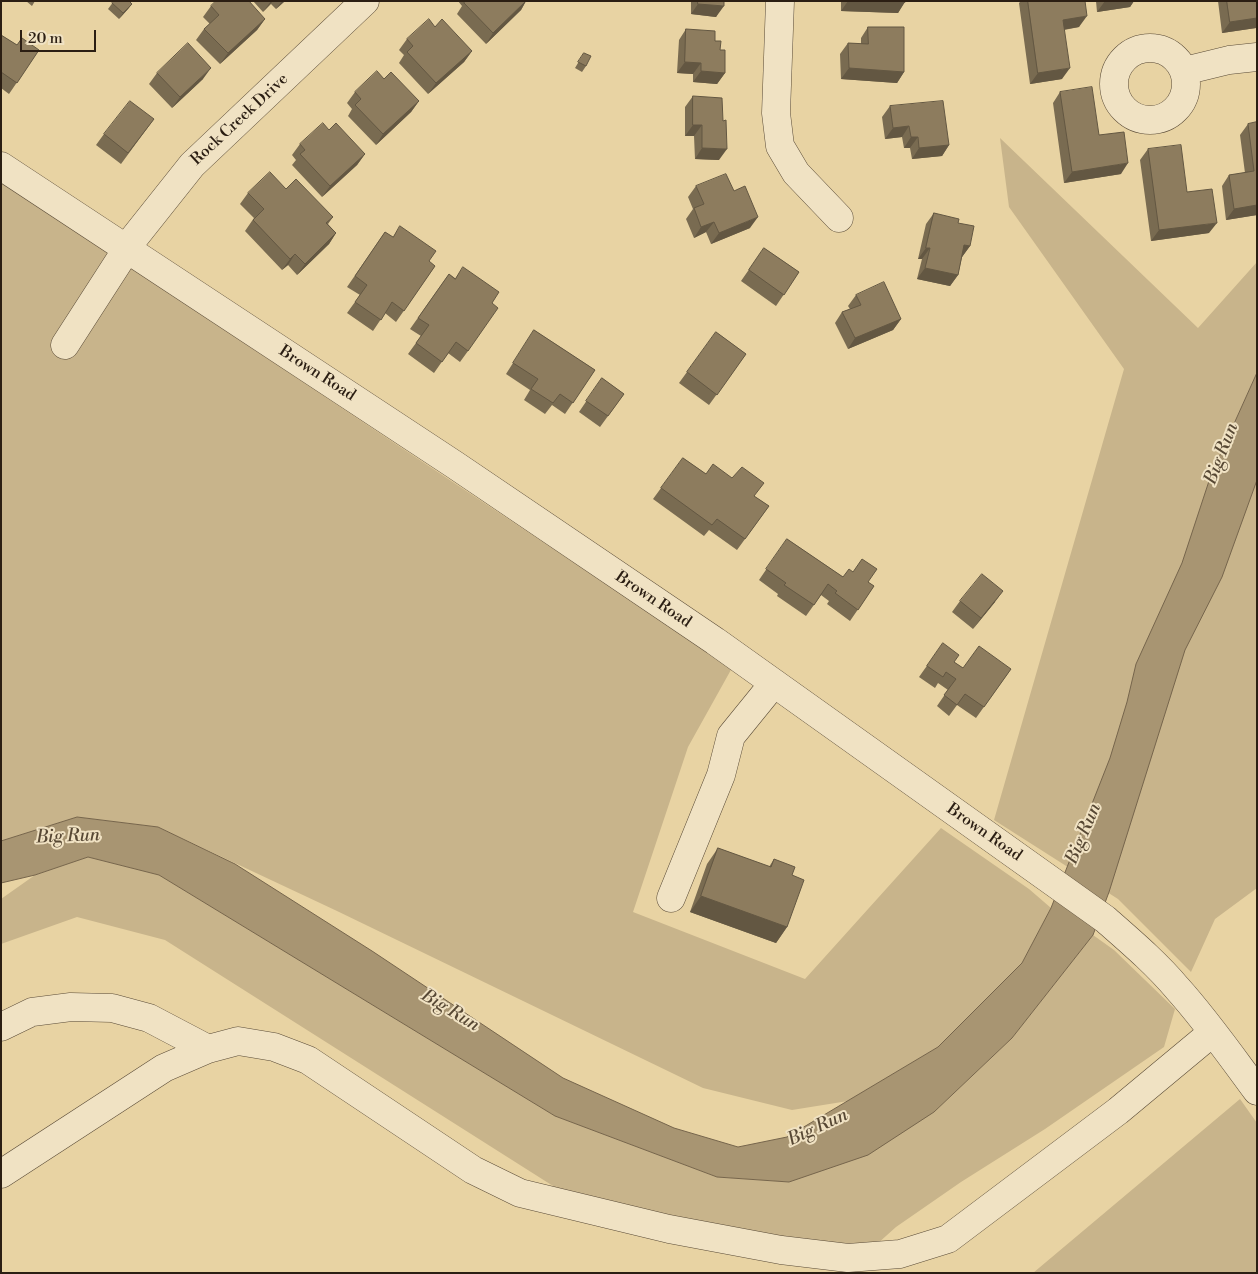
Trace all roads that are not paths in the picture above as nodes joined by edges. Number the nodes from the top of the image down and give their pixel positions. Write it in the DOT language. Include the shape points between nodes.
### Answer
graph roads {
  1 [pos="365,1"];
  2 [pos="780,1"];
  3 [pos="1257,56"];
  4 [pos="1184,71"];
  5 [pos="1,166"];
  6 [pos="839,218"];
  7 [pos="127,249"];
  8 [pos="64,345"];
  9 [pos="774,683"];
  10 [pos="671,898"];
  11 [pos="1,1027"];
  12 [pos="1213,1032"];
  13 [pos="208,1049"];
  14 [pos="1257,1091"];
  15 [pos="1,1174"];
  1 -- 7 [label="street, Rock Creek Drive" via="192,165"];
  2 -- 6 [label="street" via="776,113 780,146 796,173"];
  3 -- 4 [label="street"];
  5 -- 7 [label="street, Brown Road"];
  7 -- 8 [label="street, Rock Creek Drive"];
  7 -- 9 [label="street, Brown Road" via="455,465"];
  9 -- 10 [label="street" via="731,736 721,775"];
  9 -- 12 [label="street, Brown Road" via="1105,919 1177,987"];
  11 -- 13 [label="street" via="32,1012 71,1007 112,1008 149,1018"];
  12 -- 13 [label="street" via="1118,1111 948,1240 900,1254 848,1258 781,1250 669,1229 520,1193 473,1170 308,1060 274,1046 238,1041"];
  12 -- 14 [label="street, Brown Road"];
  13 -- 15 [label="street" via="164,1068"];
}
